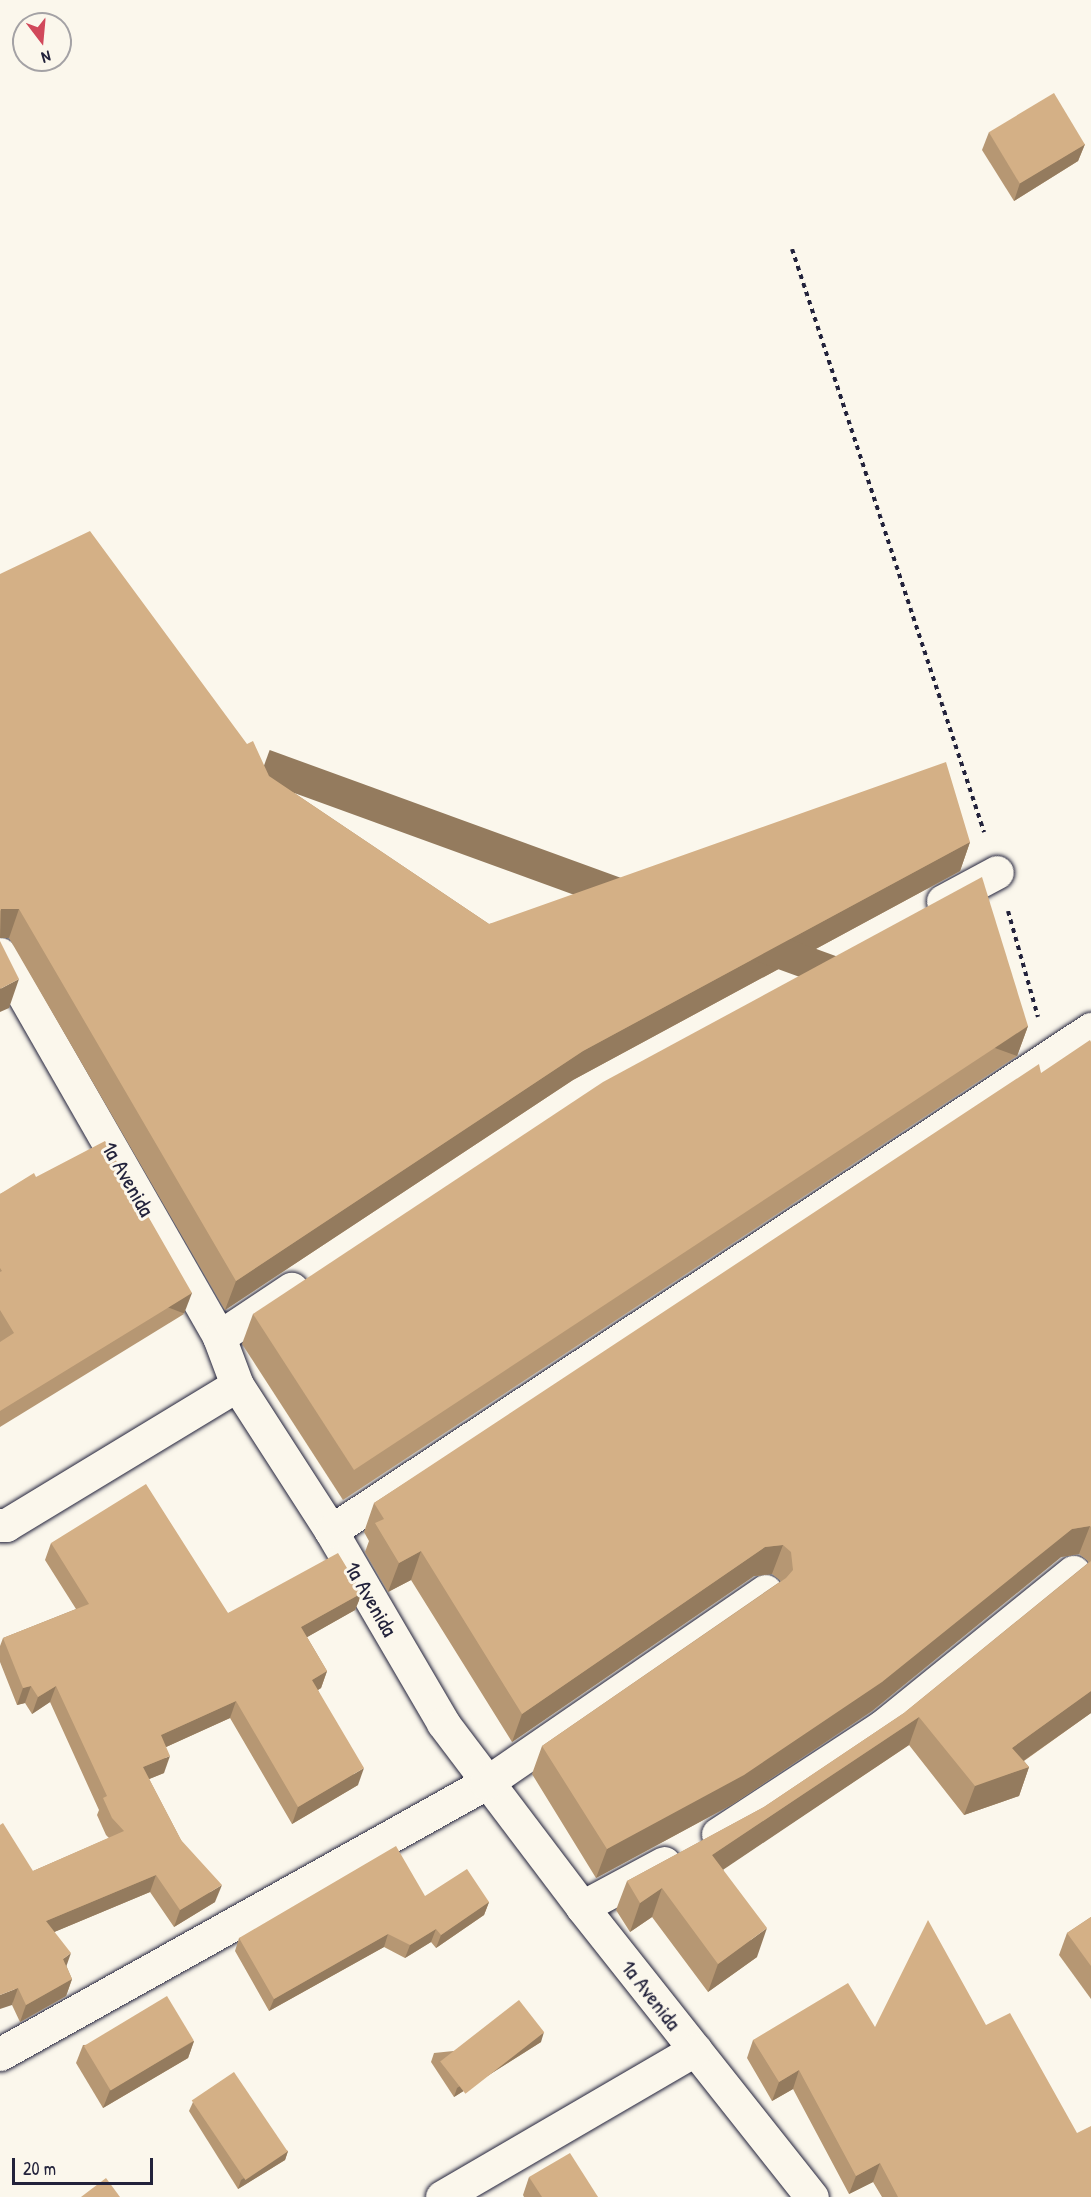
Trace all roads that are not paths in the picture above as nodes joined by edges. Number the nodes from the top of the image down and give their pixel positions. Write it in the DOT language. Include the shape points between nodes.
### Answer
graph roads {
  1 [pos="997,872"];
  2 [pos="914,917"];
  3 [pos="0,954"];
  4 [pos="1091,1029"];
  5 [pos="317,1272"];
  6 [pos="219,1337"];
  7 [pos="237,1385"];
  8 [pos="3,1525"];
  9 [pos="331,1531"];
  10 [pos="1073,1572"];
  11 [pos="765,1591"];
  12 [pos="486,1783"];
  13 [pos="582,1907"];
  14 [pos="695,2050"];
  15 [pos="0,2054"];
  16 [pos="442,2197"];
  17 [pos="812,2197"];
  1 -- 2 [label="street"];
  3 -- 6 [label="street, 1a Avenida"];
  4 -- 9 [label="street"];
  5 -- 6 [label="street"];
  6 -- 7 [label="street, 1a Avenida"];
  7 -- 8 [label="street"];
  7 -- 9 [label="street, 1a Avenida"];
  9 -- 12 [label="street, 1a Avenida" via="443,1723"];
  10 -- 13 [label="street" via="883,1726 743,1820"];
  11 -- 12 [label="street"];
  12 -- 13 [label="street, 1a Avenida"];
  12 -- 15 [label="street"];
  13 -- 14 [label="street, 1a Avenida"];
  14 -- 16 [label="street"];
  14 -- 17 [label="street, 1a Avenida"];
}
